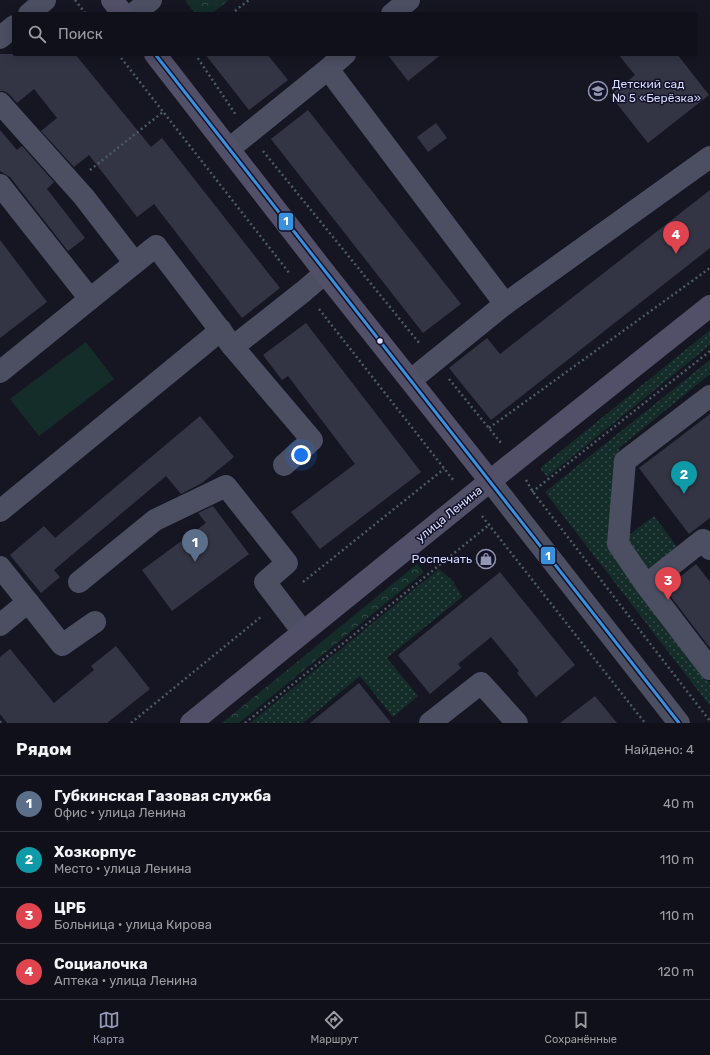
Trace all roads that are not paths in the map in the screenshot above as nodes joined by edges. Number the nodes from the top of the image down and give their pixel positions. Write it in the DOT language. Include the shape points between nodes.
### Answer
graph roads {
  1 [pos="45,0"];
  2 [pos="112,0"];
  3 [pos="151,0"];
  4 [pos="409,0"];
  5 [pos="31,12"];
  6 [pos="121,12"];
  7 [pos="136,12"];
  8 [pos="394,12"];
  9 [pos="12,28"];
  10 [pos="0,38"];
  11 [pos="157,56"];
  12 [pos="343,56"];
  13 [pos="328,69"];
  14 [pos="0,103"];
  15 [pos="229,148"];
  16 [pos="710,157"];
  17 [pos="0,185"];
  18 [pos="134,262"];
  19 [pos="325,273"];
  20 [pos="90,299"];
  21 [pos="505,304"];
  22 [pos="710,306"];
  23 [pos="227,339"];
  24 [pos="0,372"];
  25 [pos="411,380"];
  26 [pos="710,396"];
  27 [pos="284,465"];
  28 [pos="490,481"];
  29 [pos="0,511"];
  30 [pos="710,549"];
  31 [pos="0,567"];
  32 [pos="79,582"];
  33 [pos="646,585"];
  34 [pos="28,602"];
  35 [pos="95,622"];
  36 [pos="0,625"];
  37 [pos="303,632"];
  38 [pos="710,669"];
  39 [pos="190,723"];
  40 [pos="430,723"];
  41 [pos="517,723"];
  42 [pos="679,723"];
  1 -- 5 [label="street"];
  2 -- 6 [label="main road"];
  3 -- 7 [label="street"];
  4 -- 8 [label="street"];
  9 -- 10 [label="street"];
  11 -- 15 [label="main road"];
  12 -- 13 [label="street"];
  13 -- 15 [label="street"];
  13 -- 21 [label="street"];
  14 -- 18 [label="street" via="84,197"];
  15 -- 19 [label="main road"];
  16 -- 21 [label="street"];
  17 -- 20 [label="street"];
  18 -- 20 [label="street"];
  18 -- 23 [label="street" via="156,246"];
  19 -- 23 [label="street" via="304,291"];
  19 -- 25 [label="main road"];
  20 -- 24 [label="street"];
  21 -- 25 [label="street"];
  22 -- 28 [label="main road, улица Ленина"];
  23 -- 27 [label="street" via="312,440"];
  23 -- 29 [label="street"];
  25 -- 28 [label="main road"];
  26 -- 33 [label="street" via="626,461 618,544"];
  28 -- 37 [label="main road, улица Ленина"];
  28 -- 42 [label="street"];
  30 -- 33 [label="street" via="703,540"];
  31 -- 34 [label="street"];
  32 -- 37 [label="street" via="155,520 226,486 287,563 265,582"];
  33 -- 38 [label="street"];
  34 -- 35 [label="street" via="62,645"];
  34 -- 36 [label="street"];
  37 -- 39 [label="main road, улица Ленина"];
  40 -- 41 [label="street" via="482,683"];
}
